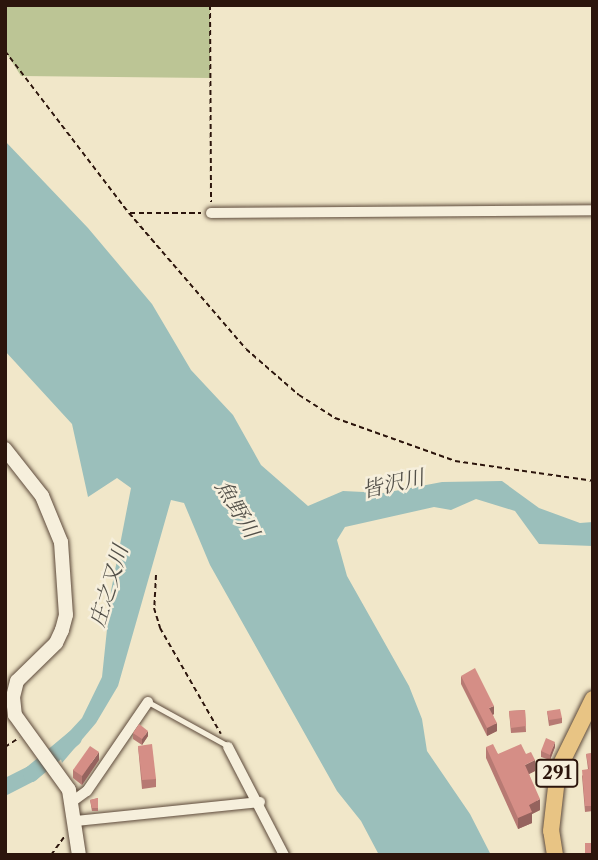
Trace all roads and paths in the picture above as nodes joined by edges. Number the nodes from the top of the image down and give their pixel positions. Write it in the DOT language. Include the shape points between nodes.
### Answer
graph roads {
  1 [pos="210,5"];
  2 [pos="5,51"];
  3 [pos="593,210"];
  4 [pos="211,213"];
  5 [pos="129,214"];
  6 [pos="5,449"];
  7 [pos="593,481"];
  8 [pos="156,575"];
  9 [pos="593,699"];
  10 [pos="148,702"];
  11 [pos="27,734"];
  12 [pos="5,747"];
  13 [pos="228,747"];
  14 [pos="74,801"];
  15 [pos="260,802"];
  16 [pos="76,821"];
  17 [pos="51,855"];
  18 [pos="79,855"];
  19 [pos="284,855"];
  20 [pos="555,855"];
  1 -- 4 [label="path"];
  2 -- 5 [label="path"];
  3 -- 4 [label="street"];
  4 -- 5 [label="path"];
  5 -- 7 [label="path" via="246,349 299,395 335,418 455,461"];
  6 -- 11 [label="main road" via="55,518 65,581 66,615 56,643 17,681 15,715"];
  8 -- 13 [label="path" via="154,608 160,628"];
  9 -- 20 [label="highway, 291" via="558,770 551,831"];
  10 -- 13 [label="lane"];
  10 -- 14 [label="street" via="87,791"];
  11 -- 12 [label="path"];
  11 -- 14 [label="main road"];
  13 -- 15 [label="street"];
  14 -- 16 [label="main road"];
  15 -- 16 [label="street"];
  15 -- 19 [label="street"];
  16 -- 17 [label="path"];
  16 -- 18 [label="main road"];
}
